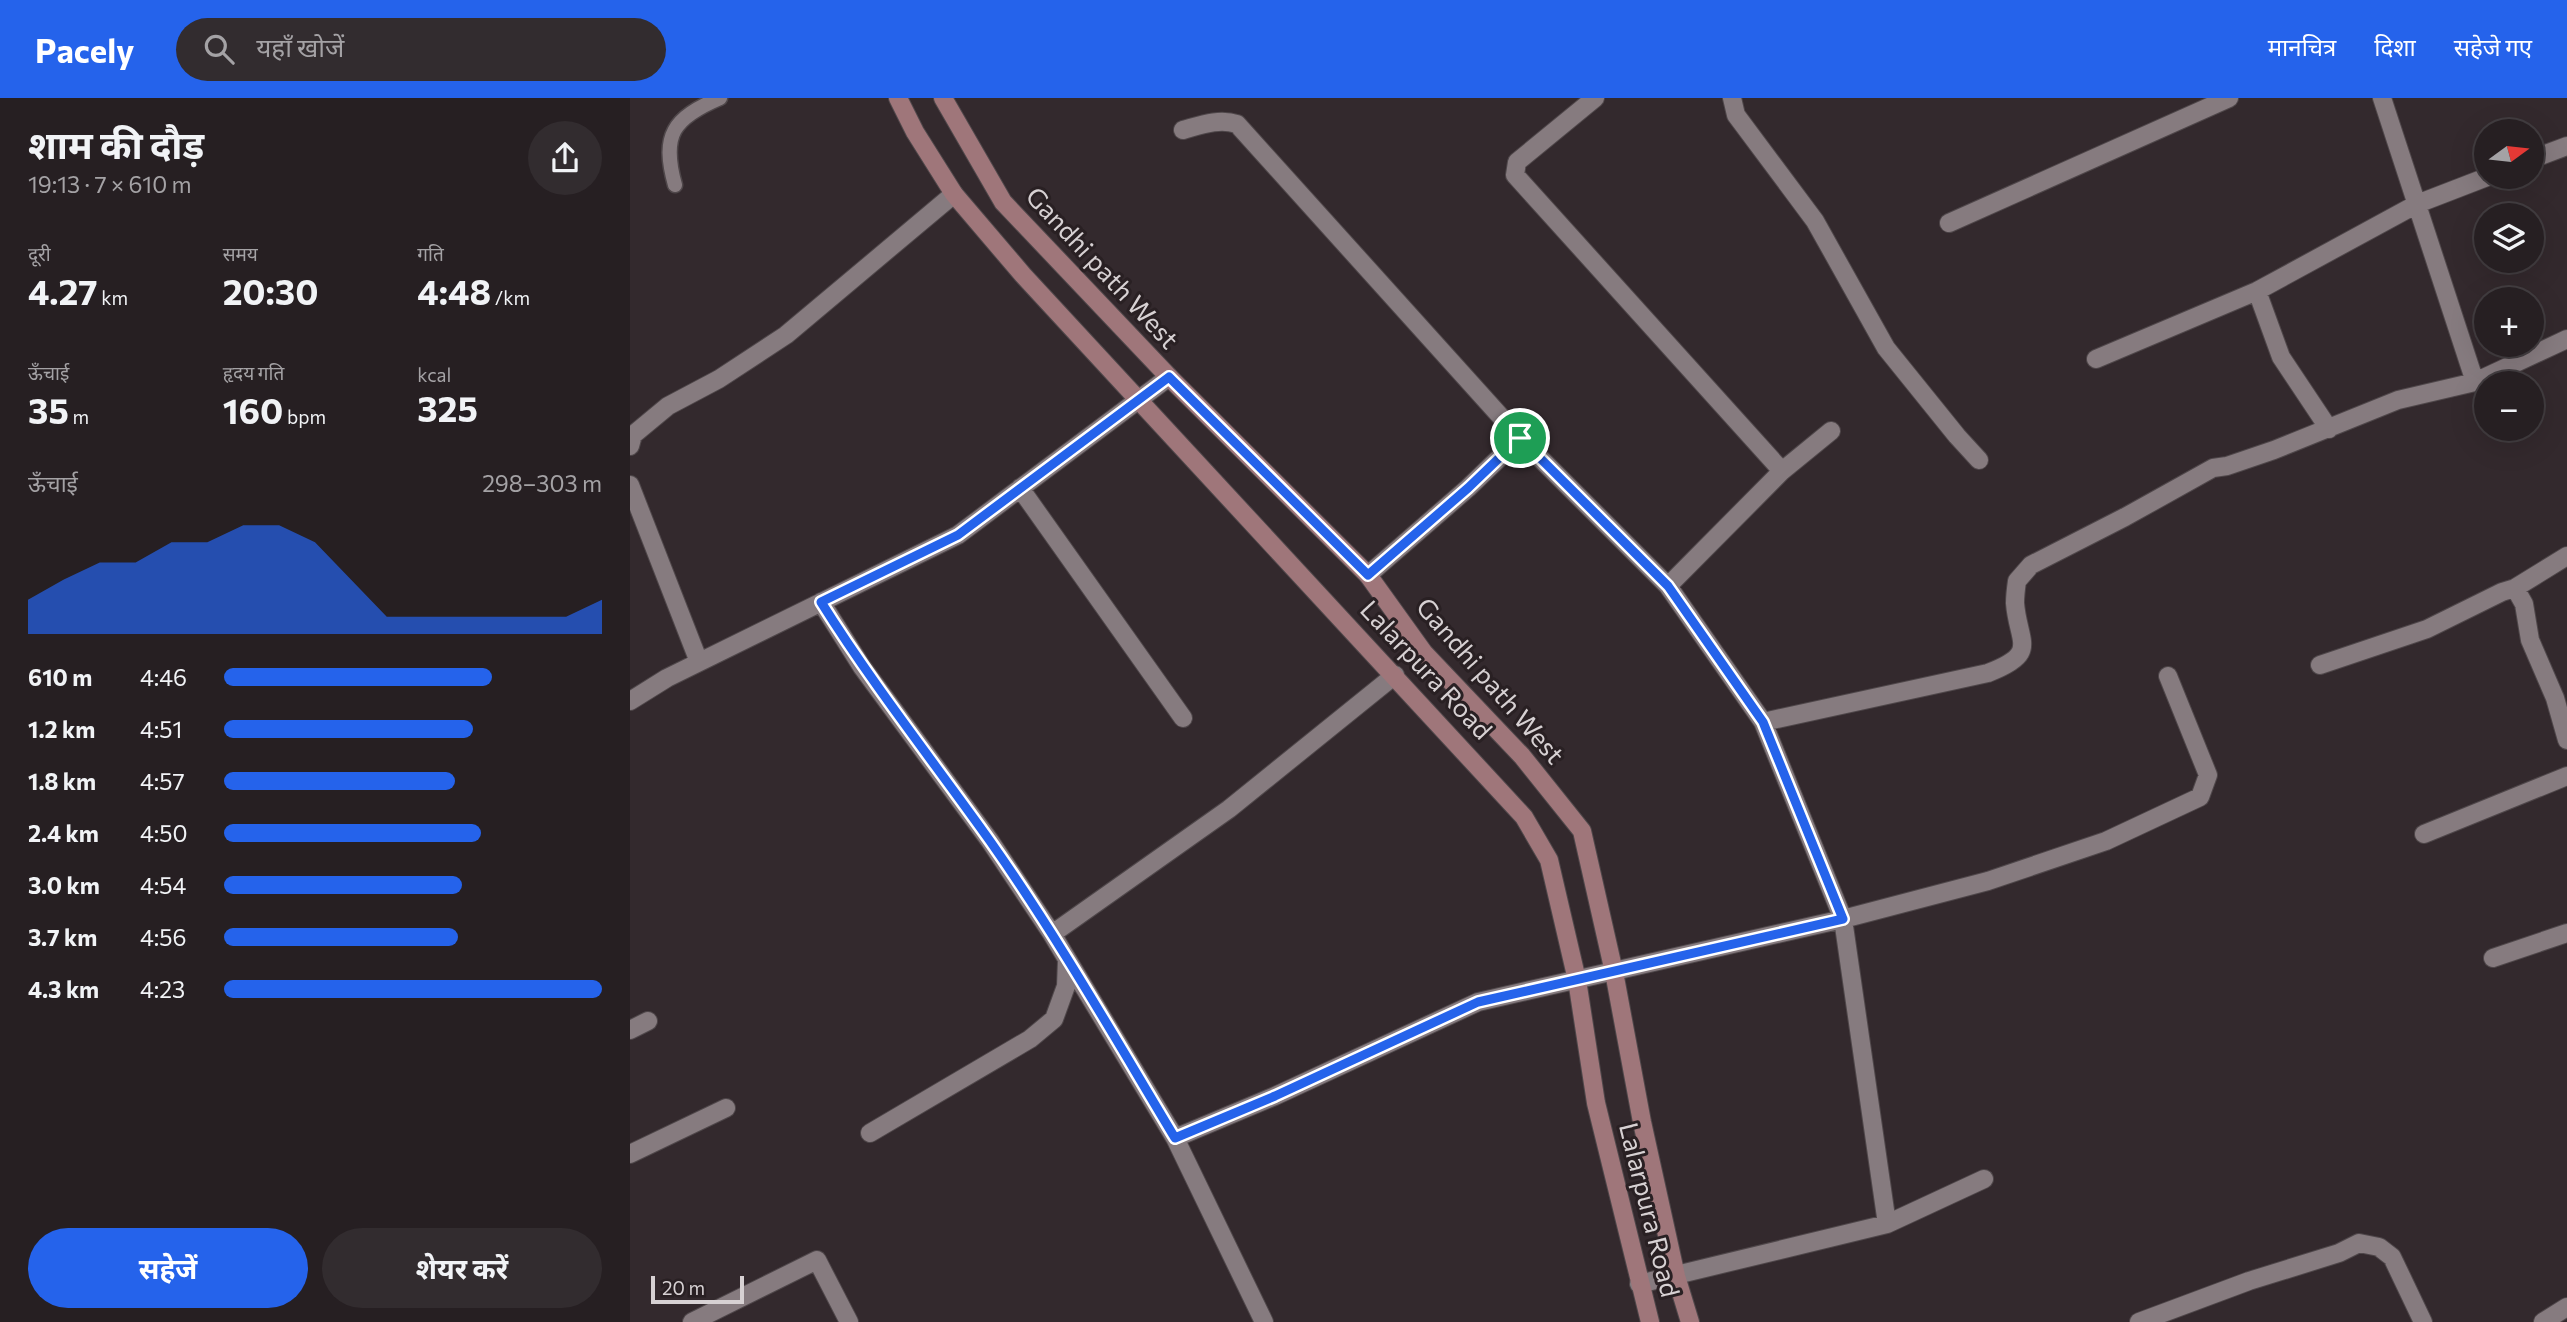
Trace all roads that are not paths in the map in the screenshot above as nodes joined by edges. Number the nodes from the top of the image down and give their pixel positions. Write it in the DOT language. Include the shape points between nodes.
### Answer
graph roads {
  1 [pos="720,98"];
  2 [pos="898,98"];
  3 [pos="943,98"];
  4 [pos="1595,98"];
  5 [pos="1732,98"];
  6 [pos="2229,98"];
  7 [pos="2382,98"];
  8 [pos="1183,130"];
  9 [pos="2567,146"];
  10 [pos="2544,155"];
  11 [pos="2474,182"];
  12 [pos="675,185"];
  13 [pos="954,194"];
  14 [pos="2417,204"];
  15 [pos="1949,223"];
  16 [pos="2257,290"];
  17 [pos="2567,339"];
  18 [pos="2096,359"];
  19 [pos="2499,371"];
  20 [pos="1169,377"];
  21 [pos="2474,379"];
  22 [pos="2474,382"];
  23 [pos="1140,399"];
  24 [pos="2329,429"];
  25 [pos="1831,431"];
  26 [pos="1520,438"];
  27 [pos="630,446"];
  28 [pos="1979,460"];
  29 [pos="1782,471"];
  30 [pos="630,485"];
  31 [pos="1020,488"];
  32 [pos="2567,556"];
  33 [pos="1368,575"];
  34 [pos="1668,586"];
  35 [pos="2515,588"];
  36 [pos="821,602"];
  37 [pos="699,662"];
  38 [pos="2320,665"];
  39 [pos="1395,674"];
  40 [pos="2168,676"];
  41 [pos="630,701"];
  42 [pos="1183,718"];
  43 [pos="1763,722"];
  44 [pos="2567,740"];
  45 [pos="2567,776"];
  46 [pos="2424,834"];
  47 [pos="1843,919"];
  48 [pos="2567,933"];
  49 [pos="1052,934"];
  50 [pos="2493,958"];
  51 [pos="1067,959"];
  52 [pos="1614,972"];
  53 [pos="1577,980"];
  54 [pos="648,1021"];
  55 [pos="630,1030"];
  56 [pos="726,1108"];
  57 [pos="870,1133"];
  58 [pos="1175,1138"];
  59 [pos="630,1154"];
  60 [pos="1984,1179"];
  61 [pos="1887,1224"];
  62 [pos="1676,1276"];
  63 [pos="1639,1284"];
  64 [pos="2567,1307"];
  65 [pos="692,1322"];
  66 [pos="849,1322"];
  67 [pos="1265,1322"];
  68 [pos="1650,1322"];
  69 [pos="1690,1322"];
  70 [pos="2139,1322"];
  71 [pos="2423,1322"];
  72 [pos="2543,1322"];
  1 -- 12 [label="lane" via="698,108 671,133 668,159"];
  2 -- 13 [label="street, Lalarpura Road"];
  3 -- 20 [label="street, Gandhi path West" via="1003,202"];
  4 -- 29 [label="street" via="1517,162 1515,175"];
  5 -- 28 [label="street" via="1736,115 1815,221 1886,348"];
  6 -- 15 [label="street"];
  7 -- 14 [label="street"];
  8 -- 26 [label="street" via="1227,121 1237,124"];
  9 -- 10 [label="street"];
  11 -- 14 [label="street"];
  13 -- 23 [label="street, Lalarpura Road"];
  13 -- 27 [label="street" via="786,335 667,406 633,435"];
  14 -- 16 [label="street"];
  14 -- 21 [label="street"];
  16 -- 18 [label="street"];
  16 -- 24 [label="street" via="2281,357"];
  17 -- 19 [label="street"];
  20 -- 23 [label="street"];
  20 -- 33 [label="street, Gandhi path West"];
  22 -- 24 [label="street" via="2399,400"];
  23 -- 31 [label="street"];
  23 -- 39 [label="street, Lalarpura Road"];
  24 -- 43 [label="street" via="2213,468 2031,565 2017,580 2015,604 2023,638 2020,654 2008,665"];
  25 -- 29 [label="street"];
  26 -- 33 [label="street"];
  26 -- 34 [label="street"];
  29 -- 34 [label="street"];
  30 -- 37 [label="street"];
  31 -- 36 [label="street" via="958,535"];
  31 -- 42 [label="street"];
  32 -- 35 [label="street"];
  33 -- 52 [label="street, Gandhi path West" via="1424,653 1522,756 1582,831"];
  34 -- 43 [label="street"];
  35 -- 38 [label="street" via="2427,629"];
  35 -- 44 [label="street"];
  36 -- 37 [label="street"];
  36 -- 49 [label="street"];
  37 -- 41 [label="street"];
  39 -- 49 [label="street" via="1229,809"];
  39 -- 53 [label="street, Lalarpura Road" via="1524,817 1549,860"];
  40 -- 47 [label="street" via="2207,775 2200,797 2106,841 1988,881"];
  43 -- 47 [label="street"];
  45 -- 46 [label="street"];
  47 -- 52 [label="street"];
  47 -- 61 [label="street"];
  48 -- 50 [label="street"];
  49 -- 51 [label="street"];
  51 -- 57 [label="street" via="1066,986 1054,1019 1030,1039"];
  51 -- 58 [label="street"];
  52 -- 53 [label="street"];
  52 -- 62 [label="street, Gandhi path West"];
  53 -- 58 [label="street" via="1478,1002"];
  53 -- 63 [label="street, Lalarpura Road" via="1596,1103"];
  54 -- 55 [label="street"];
  56 -- 59 [label="street"];
  58 -- 67 [label="street"];
  60 -- 61 [label="street"];
  61 -- 62 [label="street"];
  62 -- 63 [label="street"];
  62 -- 69 [label="street, Gandhi path West"];
  63 -- 68 [label="street, Lalarpura Road"];
  64 -- 72 [label="street"];
  65 -- 66 [label="street" via="817,1260"];
  70 -- 71 [label="street" via="2359,1243 2379,1247 2392,1257"];
}
